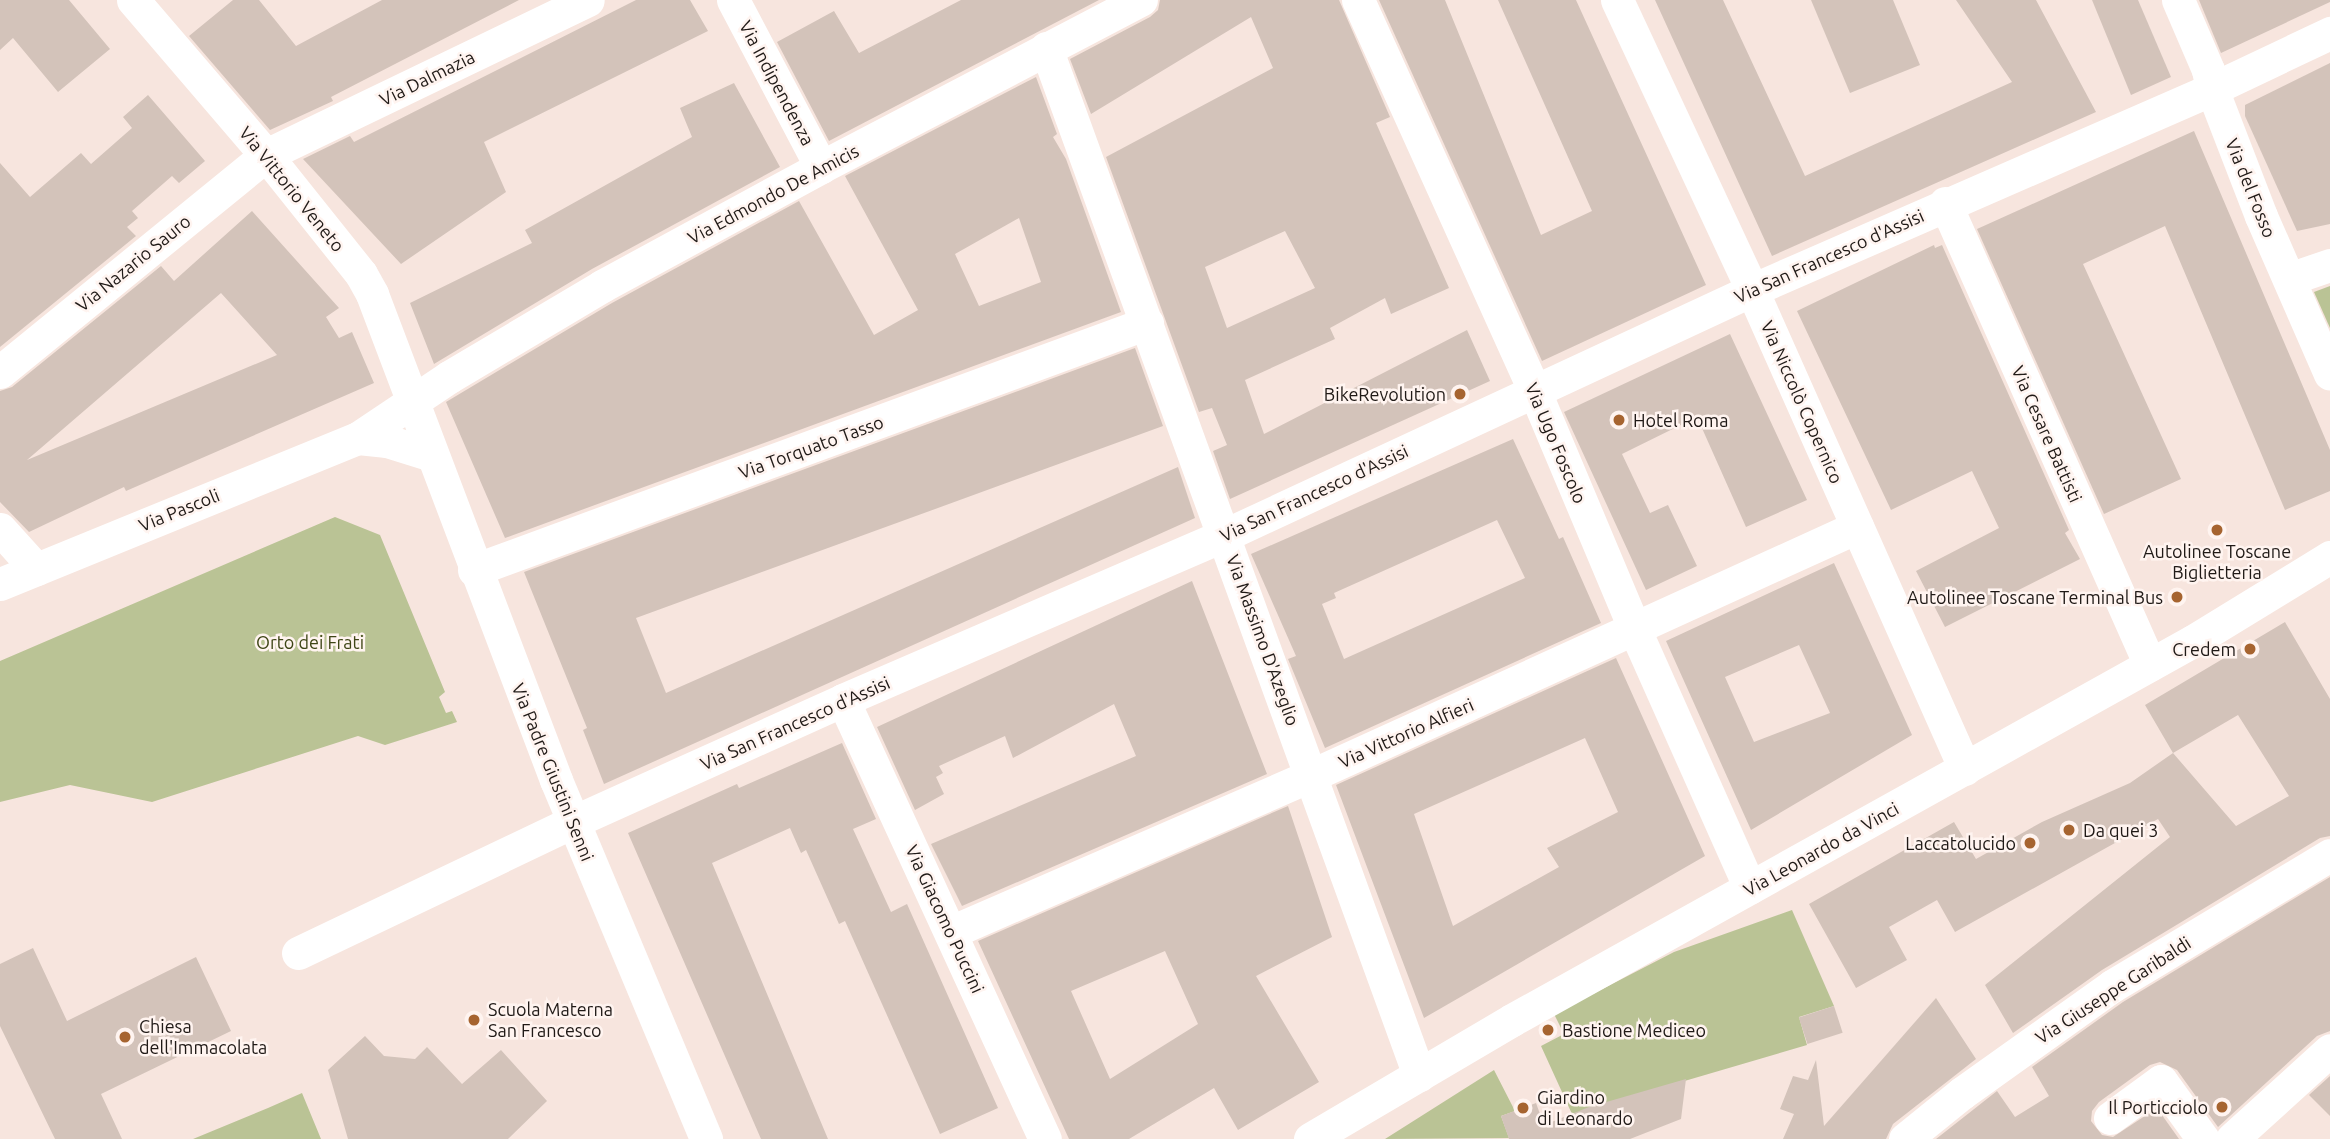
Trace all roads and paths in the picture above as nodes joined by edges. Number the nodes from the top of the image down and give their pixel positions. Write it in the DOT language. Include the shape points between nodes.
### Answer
graph roads {
  1 [pos="133,0"];
  2 [pos="588,0"];
  3 [pos="733,0"];
  4 [pos="1141,0"];
  5 [pos="1358,0"];
  6 [pos="1617,0"];
  7 [pos="2178,0"];
  8 [pos="2330,33"];
  9 [pos="1046,48"];
  10 [pos="2211,89"];
  11 [pos="266,155"];
  12 [pos="821,167"];
  13 [pos="1944,204"];
  14 [pos="2330,265"];
  15 [pos="2289,279"];
  16 [pos="1752,290"];
  17 [pos="1147,323"];
  18 [pos="0,372"];
  19 [pos="2330,374"];
  20 [pos="1535,392"];
  21 [pos="412,401"];
  22 [pos="358,438"];
  23 [pos="432,455"];
  24 [pos="1857,527"];
  25 [pos="0,529"];
  26 [pos="1225,535"];
  27 [pos="2330,557"];
  28 [pos="36,569"];
  29 [pos="474,570"];
  30 [pos="0,584"];
  31 [pos="1635,631"];
  32 [pos="2150,665"];
  33 [pos="843,700"];
  34 [pos="1965,769"];
  35 [pos="1312,775"];
  36 [pos="573,822"];
  37 [pos="2330,855"];
  38 [pos="1750,888"];
  39 [pos="951,932"];
  40 [pos="298,953"];
  41 [pos="2330,1050"];
  42 [pos="1419,1075"];
  43 [pos="2110,1118"];
  44 [pos="706,1139"];
  45 [pos="1045,1139"];
  46 [pos="1310,1139"];
  47 [pos="1905,1139"];
  48 [pos="2203,1139"];
  49 [pos="2232,1139"];
  1 -- 11 [label="street, Via Vittorio Veneto"];
  2 -- 11 [label="street, Via Dalmazia"];
  3 -- 12 [label="street, Via Indipendenza"];
  4 -- 9 [label="street, Via Edmondo De Amicis"];
  5 -- 20 [label="street, Via Ugo Foscolo"];
  6 -- 16 [label="street, Via Niccolò Copernico"];
  7 -- 10 [label="street, Via del Fosso" via="2208,70"];
  8 -- 10 [label="street, Via San Francesco d'Assisi"];
  9 -- 12 [label="street, Via Edmondo De Amicis"];
  9 -- 17 [label="street, Via Massimo D'Azeglio"];
  10 -- 13 [label="street, Via San Francesco d'Assisi"];
  10 -- 15 [label="street, Via del Fosso"];
  11 -- 18 [label="street, Via Nazario Sauro"];
  11 -- 21 [label="street, Via Vittorio Veneto" via="362,274"];
  12 -- 21 [label="street, Via Edmondo De Amicis" via="603,286"];
  13 -- 16 [label="street, Via San Francesco d'Assisi"];
  13 -- 32 [label="street, Via Cesare Battisti"];
  14 -- 15 [label="street"];
  15 -- 19 [label="street, Via del Fosso"];
  16 -- 20 [label="street, Via San Francesco d'Assisi"];
  16 -- 24 [label="street, Via Niccolò Copernico"];
  17 -- 26 [label="street, Via Massimo D'Azeglio"];
  17 -- 29 [label="street, Via Torquato Tasso"];
  20 -- 26 [label="street, Via San Francesco d'Assisi"];
  20 -- 31 [label="street, Via Ugo Foscolo"];
  21 -- 22 [label="street, Via Pascoli"];
  21 -- 23 [label="street, Via Padre Giustini Senni"];
  22 -- 23 [label="street, Via Pascoli" via="387,441"];
  22 -- 28 [label="street, Via Pascoli"];
  23 -- 29 [label="street, Via Padre Giustini Senni"];
  24 -- 31 [label="street, Via Vittorio Alfieri"];
  24 -- 34 [label="street, Via Niccolò Copernico"];
  25 -- 28 [label="street"];
  26 -- 33 [label="street, Via San Francesco d'Assisi"];
  26 -- 35 [label="street, Via Massimo D'Azeglio"];
  27 -- 32 [label="street, Via Leonardo da Vinci"];
  28 -- 30 [label="street, Via Pascoli"];
  29 -- 36 [label="street, Via Padre Giustini Senni"];
  31 -- 35 [label="street, Via Vittorio Alfieri"];
  31 -- 38 [label="street, Via Ugo Foscolo"];
  32 -- 34 [label="street, Via Leonardo da Vinci"];
  33 -- 36 [label="street, Via San Francesco d'Assisi"];
  33 -- 39 [label="street, Via Giacomo Puccini"];
  34 -- 38 [label="street, Via Leonardo da Vinci"];
  35 -- 39 [label="street, Via Vittorio Alfieri"];
  35 -- 42 [label="street, Via Massimo D'Azeglio"];
  36 -- 40 [label="street, Via San Francesco d'Assisi"];
  36 -- 44 [label="street, Via Padre Giustini Senni"];
  37 -- 47 [label="street, Via Giuseppe Garibaldi" via="2112,986"];
  38 -- 42 [label="street, Via Leonardo da Vinci"];
  39 -- 45 [label="street, Via Giacomo Puccini"];
  41 -- 49 [label="street"];
  42 -- 46 [label="street, Via Leonardo da Vinci"];
  43 -- 48 [label="street" via="2161,1081"];
}
